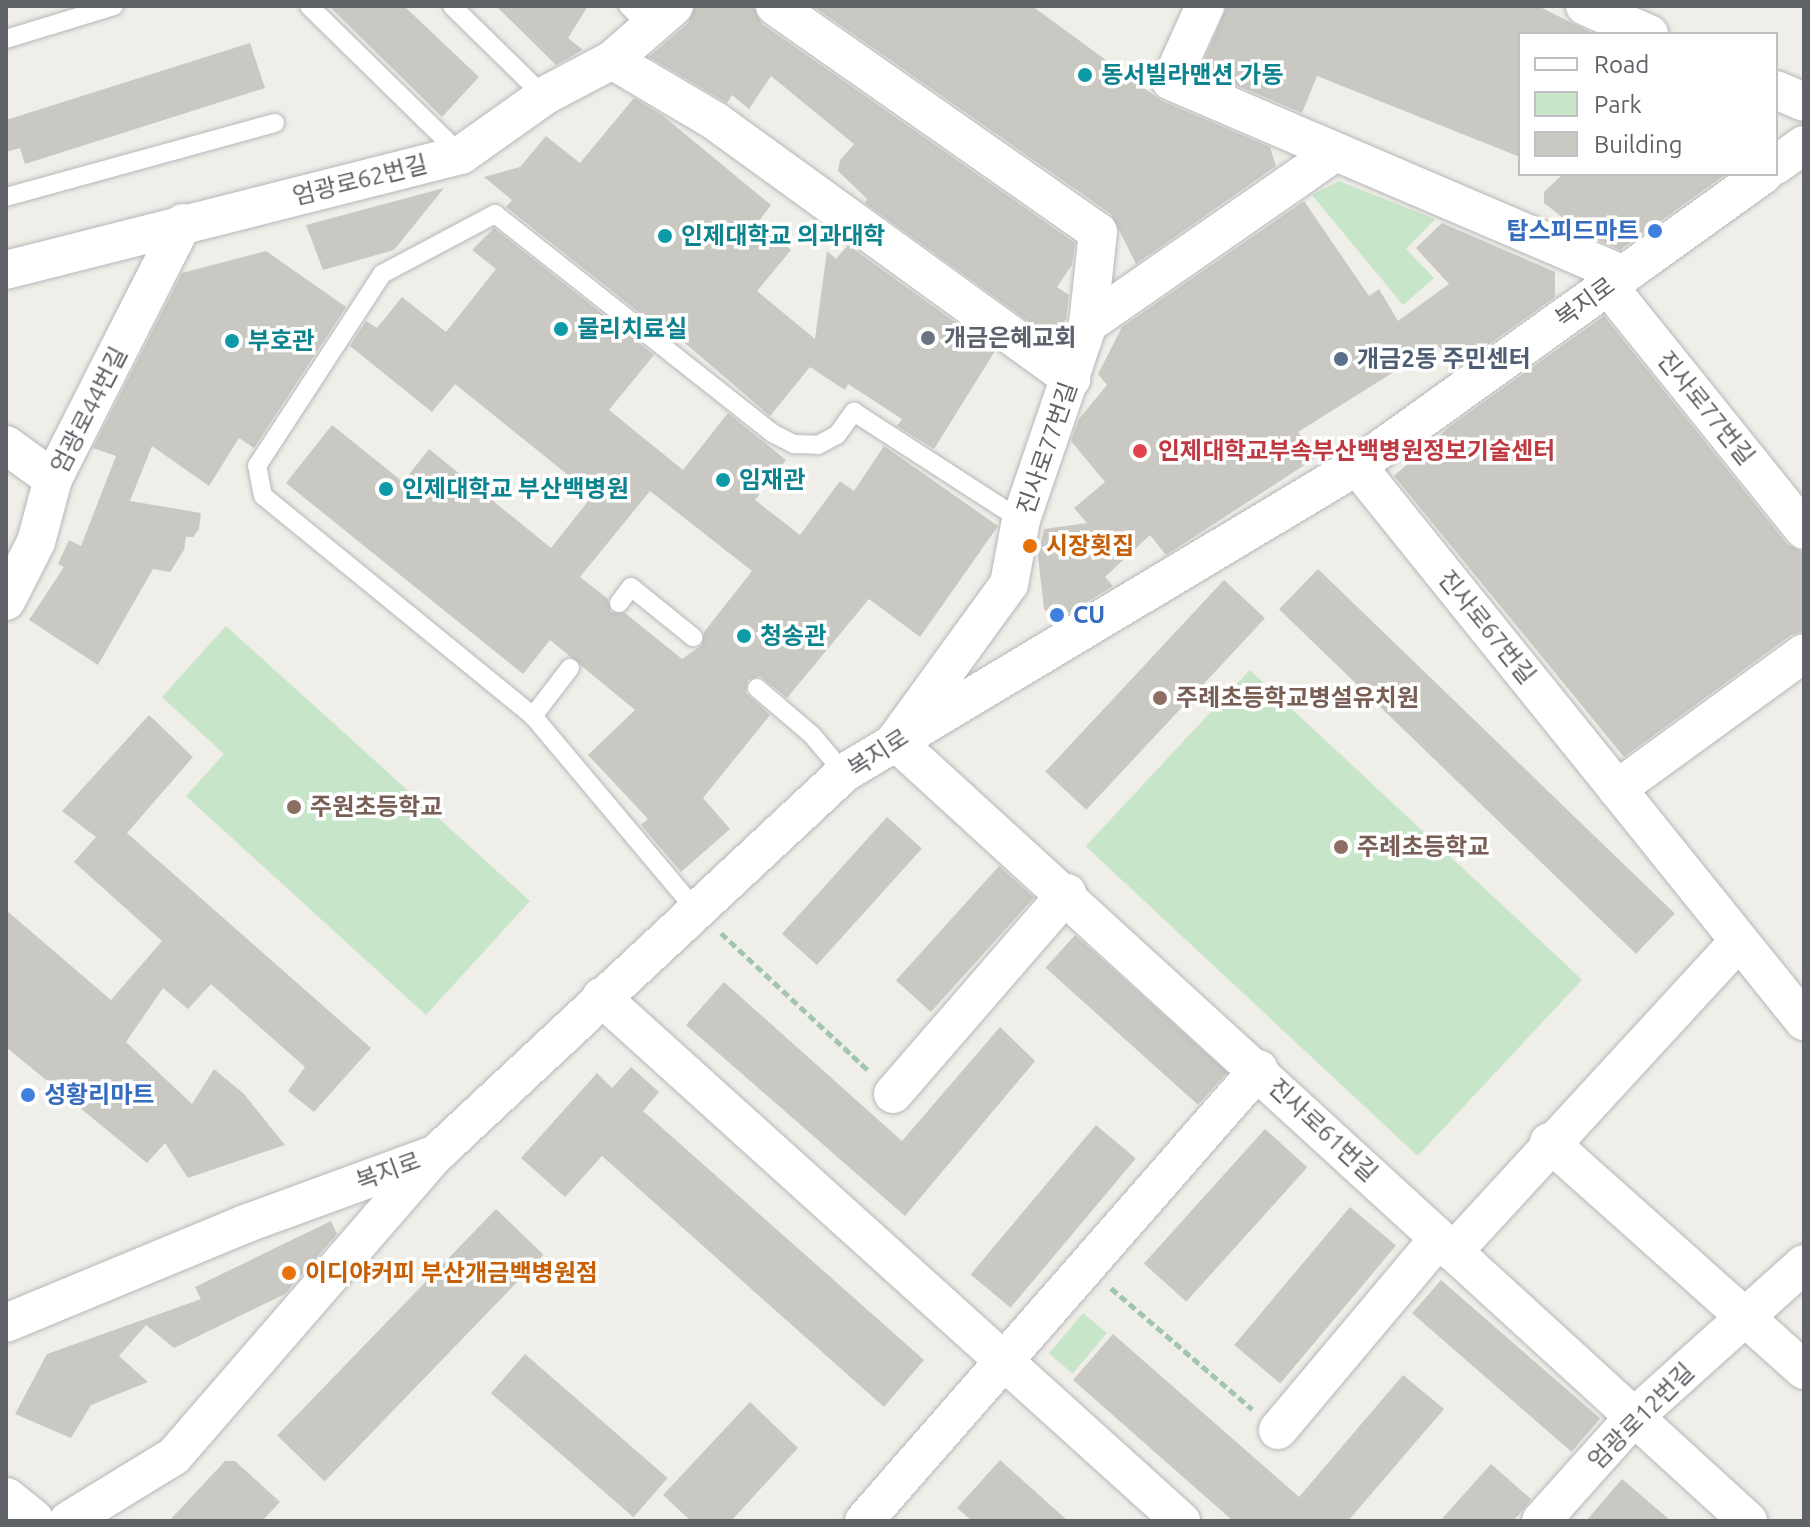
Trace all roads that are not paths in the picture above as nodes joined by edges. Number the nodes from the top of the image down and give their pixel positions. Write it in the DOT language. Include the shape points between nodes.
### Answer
graph roads {
  1 [pos="114,6"];
  2 [pos="309,6"];
  3 [pos="452,6"];
  4 [pos="775,6"];
  5 [pos="1205,6"];
  6 [pos="1585,6"];
  7 [pos="650,13"];
  8 [pos="1644,32"];
  9 [pos="6,39"];
  10 [pos="612,60"];
  11 [pos="1778,91"];
  12 [pos="544,96"];
  13 [pos="1804,102"];
  14 [pos="275,123"];
  15 [pos="1804,145"];
  16 [pos="1334,153"];
  17 [pos="461,155"];
  18 [pos="1778,164"];
  19 [pos="1761,176"];
  20 [pos="6,197"];
  21 [pos="183,223"];
  22 [pos="6,270"];
  23 [pos="1615,280"];
  24 [pos="1088,324"];
  25 [pos="1071,379"];
  26 [pos="6,445"];
  27 [pos="1357,466"];
  28 [pos="53,479"];
  29 [pos="1021,520"];
  30 [pos="1804,530"];
  31 [pos="6,601"];
  32 [pos="619,603"];
  33 [pos="693,637"];
  34 [pos="1804,653"];
  35 [pos="570,668"];
  36 [pos="757,688"];
  37 [pos="533,716"];
  38 [pos="895,741"];
  39 [pos="844,773"];
  40 [pos="1617,789"];
  41 [pos="1067,893"];
  42 [pos="696,910"];
  43 [pos="1738,942"];
  44 [pos="601,997"];
  45 [pos="1804,1021"];
  46 [pos="1259,1069"];
  47 [pos="893,1094"];
  48 [pos="1549,1142"];
  49 [pos="436,1154"];
  50 [pos="1445,1246"];
  51 [pos="1804,1264"];
  52 [pos="1745,1316"];
  53 [pos="6,1323"];
  54 [pos="1006,1363"];
  55 [pos="1804,1370"];
  56 [pos="1633,1418"];
  57 [pos="1278,1430"];
  58 [pos="6,1500"];
  59 [pos="32,1521"];
  60 [pos="68,1521"];
  61 [pos="864,1521"];
  62 [pos="1181,1521"];
  63 [pos="1541,1521"];
  64 [pos="1748,1521"];
  1 -- 9 [label="lane"];
  2 -- 17 [label="lane"];
  3 -- 12 [label="lane"];
  4 -- 24 [label="street, 진사로77번길" via="1098,232"];
  5 -- 16 [label="street, 진사로77번길" via="1171,81"];
  6 -- 8 [label="street"];
  7 -- 10 [label="street, 엄광로62번길"];
  10 -- 12 [label="street, 엄광로62번길"];
  10 -- 25 [label="street" via="715,121"];
  11 -- 13 [label="street"];
  12 -- 17 [label="street, 엄광로62번길"];
  14 -- 20 [label="lane"];
  15 -- 18 [label="street"];
  16 -- 23 [label="street, 진사로77번길"];
  16 -- 24 [label="street"];
  17 -- 21 [label="street, 엄광로62번길"];
  19 -- 23 [label="street, 복지로"];
  21 -- 22 [label="street, 엄광로62번길"];
  21 -- 28 [label="street, 엄광로44번길"];
  23 -- 27 [label="street, 복지로"];
  23 -- 30 [label="street, 진사로77번길"];
  24 -- 25 [label="street, 진사로77번길"];
  25 -- 29 [label="street, 진사로77번길"];
  26 -- 28 [label="street"];
  27 -- 38 [label="street, 복지로"];
  27 -- 40 [label="street, 진사로67번길"];
  28 -- 31 [label="street, 엄광로44번길" via="36,542"];
  29 -- 37 [label="lane" via="854,412 837,435 818,445 794,444 772,433 495,214 382,274 257,466 263,496"];
  29 -- 38 [label="street, 진사로77번길" via="1009,584"];
  32 -- 33 [label="lane" via="631,587"];
  34 -- 40 [label="street"];
  35 -- 37 [label="lane"];
  36 -- 39 [label="lane" via="812,735"];
  37 -- 42 [label="lane"];
  38 -- 39 [label="street, 복지로"];
  38 -- 41 [label="street, 진사로61번길"];
  39 -- 42 [label="street, 복지로"];
  40 -- 43 [label="street, 진사로67번길"];
  41 -- 46 [label="street, 진사로61번길"];
  41 -- 47 [label="street"];
  42 -- 44 [label="street, 복지로"];
  43 -- 45 [label="street, 진사로67번길"];
  43 -- 48 [label="street"];
  44 -- 49 [label="street, 복지로"];
  44 -- 54 [label="street"];
  46 -- 50 [label="street, 진사로61번길"];
  46 -- 54 [label="street"];
  48 -- 50 [label="street"];
  48 -- 52 [label="street"];
  49 -- 53 [label="street, 복지로" via="245,1224"];
  49 -- 60 [label="street" via="174,1456"];
  50 -- 56 [label="street, 진사로61번길"];
  50 -- 57 [label="street"];
  51 -- 52 [label="street, 엄광로12번길"];
  52 -- 55 [label="street"];
  52 -- 56 [label="street, 엄광로12번길"];
  54 -- 61 [label="street"];
  54 -- 62 [label="street"];
  56 -- 63 [label="street, 엄광로12번길"];
  56 -- 64 [label="street, 진사로61번길"];
  58 -- 59 [label="main road"];
}
